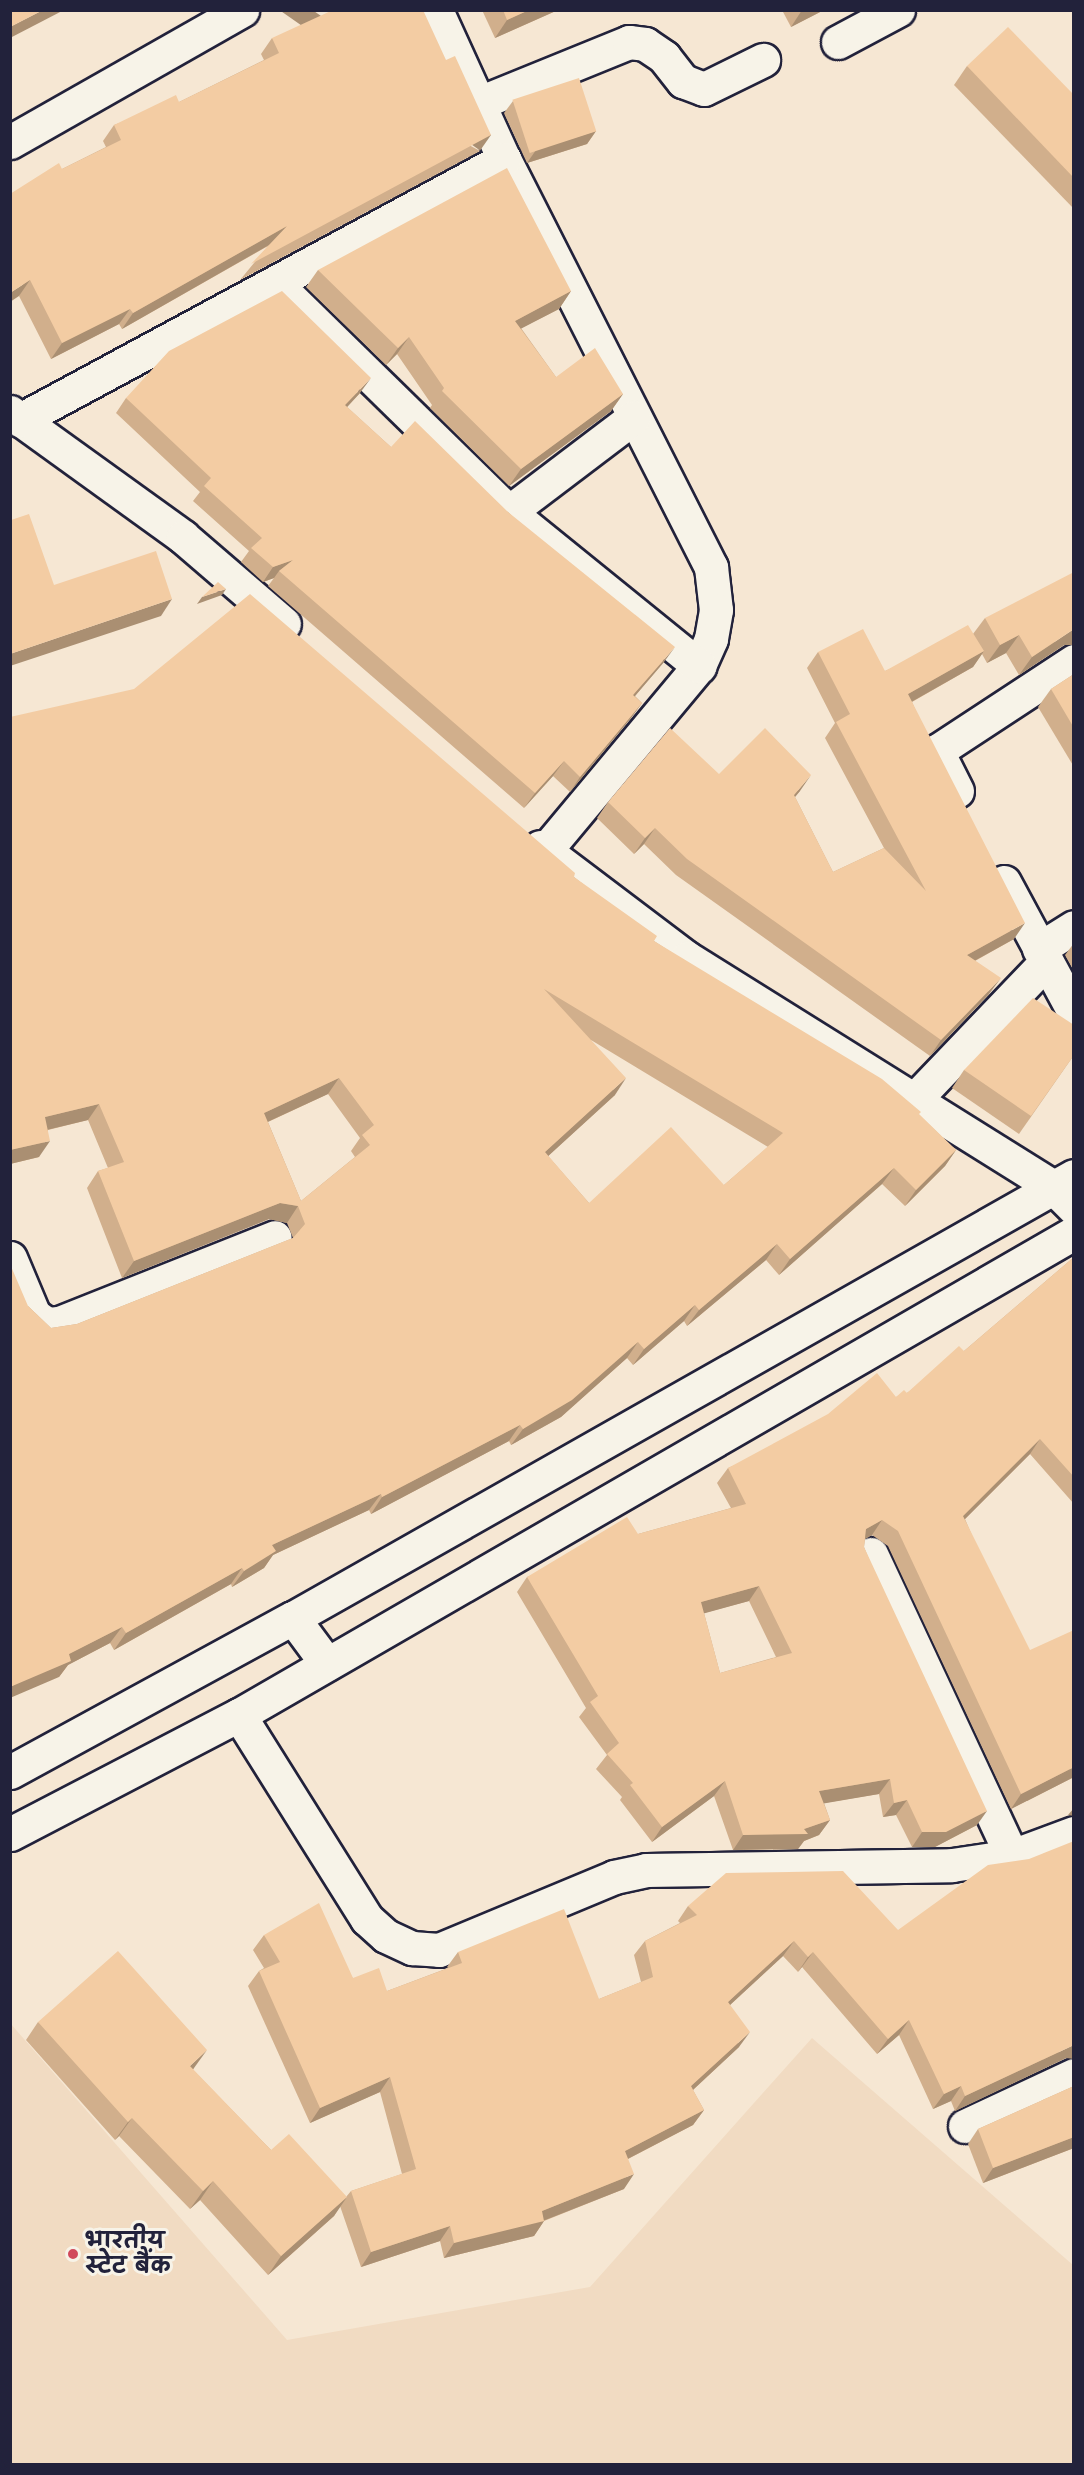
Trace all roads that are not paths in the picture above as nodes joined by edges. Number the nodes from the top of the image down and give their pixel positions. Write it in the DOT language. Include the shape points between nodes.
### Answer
graph roads {
  1 [pos="242,10"];
  2 [pos="436,10"];
  3 [pos="898,10"];
  4 [pos="838,42"];
  5 [pos="763,60"];
  6 [pos="478,103"];
  7 [pos="10,142"];
  8 [pos="504,159"];
  9 [pos="275,283"];
  10 [pos="15,416"];
  11 [pos="634,417"];
  12 [pos="509,512"];
  13 [pos="307,644"];
  14 [pos="1074,661"];
  15 [pos="699,666"];
  16 [pos="969,813"];
  17 [pos="519,828"];
  18 [pos="545,851"];
  19 [pos="990,855"];
  20 [pos="1074,927"];
  21 [pos="1042,956"];
  22 [pos="1074,1012"];
  23 [pos="915,1099"];
  24 [pos="1067,1190"];
  25 [pos="1074,1233"];
  26 [pos="274,1237"];
  27 [pos="955,1239"];
  28 [pos="10,1258"];
  29 [pos="982,1284"];
  30 [pos="871,1554"];
  31 [pos="293,1618"];
  32 [pos="327,1664"];
  33 [pos="239,1715"];
  34 [pos="10,1772"];
  35 [pos="1074,1833"];
  36 [pos="10,1834"];
  37 [pos="1012,1856"];
  38 [pos="1074,2075"];
  39 [pos="965,2126"];
  1 -- 7 [label="main road"];
  2 -- 6 [label="main road"];
  3 -- 4 [label="main road"];
  5 -- 6 [label="main road" via="704,89 683,81 664,57 645,44 629,42"];
  6 -- 8 [label="main road"];
  8 -- 9 [label="main road"];
  8 -- 11 [label="main road"];
  9 -- 10 [label="main road"];
  9 -- 12 [label="main road"];
  10 -- 13 [label="main road" via="183,537"];
  11 -- 12 [label="main road"];
  11 -- 15 [label="main road" via="711,567 716,610 711,639"];
  12 -- 15 [label="main road"];
  14 -- 16 [label="main road" via="936,751"];
  15 -- 18 [label="main road"];
  17 -- 18 [label="main road"];
  18 -- 23 [label="main road" via="687,958"];
  19 -- 21 [label="main road"];
  20 -- 21 [label="main road"];
  21 -- 22 [label="main road"];
  21 -- 23 [label="main road"];
  23 -- 24 [label="main road"];
  24 -- 27 [label="main road"];
  25 -- 29 [label="main road"];
  26 -- 28 [label="main road" via="59,1323 47,1324 34,1315"];
  27 -- 29 [label="main road"];
  27 -- 31 [label="main road"];
  29 -- 32 [label="main road"];
  30 -- 37 [label="main road"];
  31 -- 32 [label="main road"];
  31 -- 34 [label="main road"];
  32 -- 33 [label="main road"];
  33 -- 36 [label="main road"];
  33 -- 37 [label="main road" via="367,1919 386,1936 412,1948 439,1950 615,1877 645,1870 952,1865"];
  35 -- 37 [label="main road"];
  38 -- 39 [label="main road"];
}
